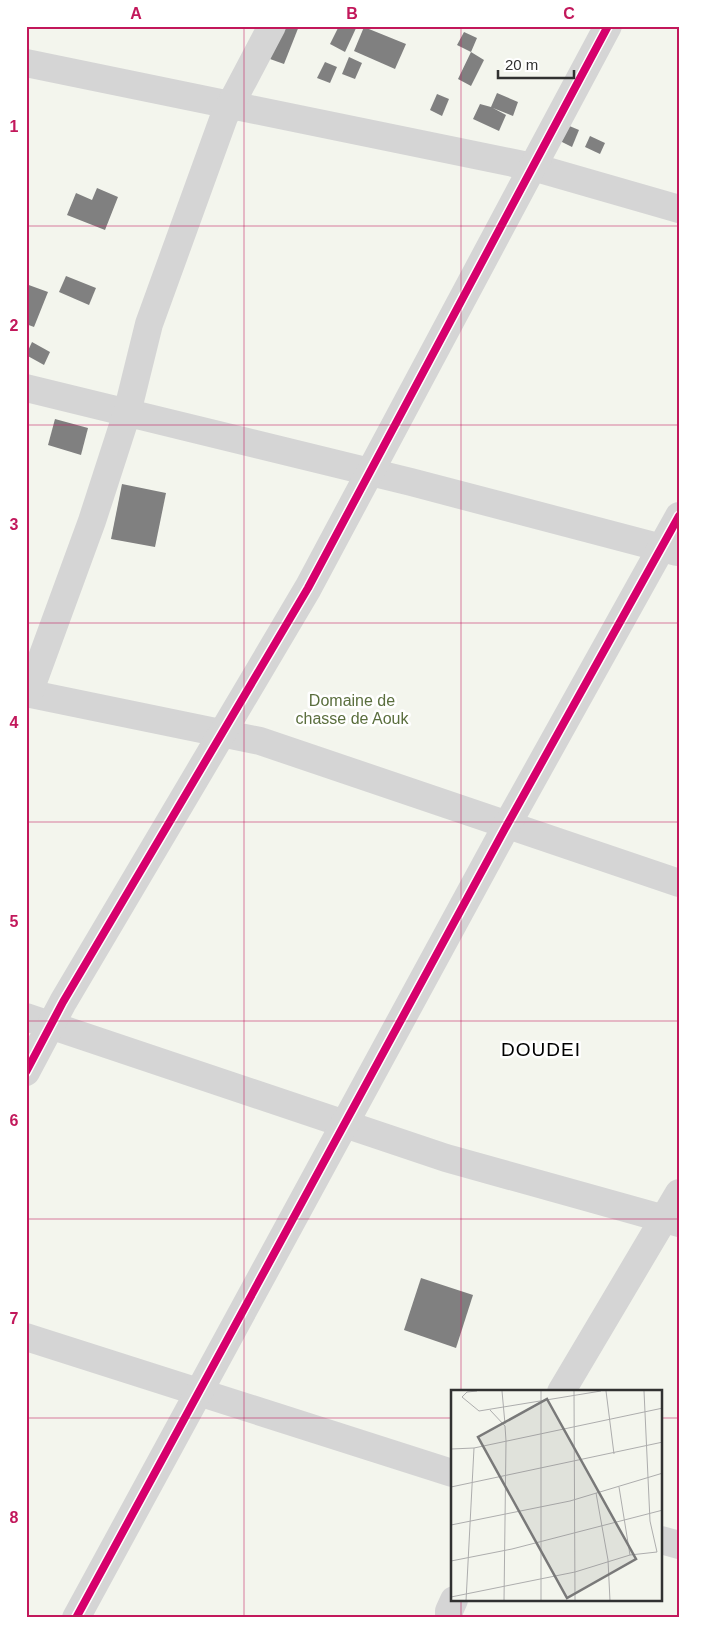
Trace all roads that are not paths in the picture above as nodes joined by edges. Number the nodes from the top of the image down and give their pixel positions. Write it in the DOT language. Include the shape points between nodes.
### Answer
graph roads {
  1 [pos="272,26"];
  2 [pos="608,26"];
  3 [pos="26,62"];
  4 [pos="230,104"];
  5 [pos="533,167"];
  6 [pos="679,209"];
  7 [pos="26,388"];
  8 [pos="127,413"];
  9 [pos="370,472"];
  10 [pos="679,516"];
  11 [pos="669,550"];
  12 [pos="28,693"];
  13 [pos="222,734"];
  14 [pos="506,825"];
  15 [pos="679,883"];
  16 [pos="38,1021"];
  17 [pos="26,1072"];
  18 [pos="344,1124"];
  19 [pos="679,1193"];
  20 [pos="671,1221"];
  21 [pos="26,1338"];
  22 [pos="562,1390"];
  23 [pos="198,1392"];
  24 [pos="451,1473"];
  25 [pos="662,1540"];
  26 [pos="679,1545"];
  27 [pos="76,1618"];
  1 -- 4 [label="street"];
  2 -- 5 [label="street"];
  3 -- 4 [label="street"];
  4 -- 5 [label="street"];
  4 -- 8 [label="street" via="149,324"];
  5 -- 6 [label="street"];
  5 -- 9 [label="street"];
  7 -- 8 [label="street"];
  8 -- 9 [label="street"];
  8 -- 12 [label="street" via="92,521"];
  9 -- 11 [label="street"];
  9 -- 13 [label="street" via="308,588"];
  10 -- 11 [label="street"];
  11 -- 14 [label="street"];
  12 -- 13 [label="street"];
  13 -- 14 [label="street" via="260,741"];
  13 -- 16 [label="street"];
  14 -- 15 [label="street"];
  14 -- 18 [label="street"];
  16 -- 17 [label="street"];
  16 -- 18 [label="street"];
  18 -- 20 [label="street" via="446,1158"];
  18 -- 23 [label="street"];
  19 -- 20 [label="street"];
  20 -- 22 [label="street"];
  21 -- 23 [label="street"];
  23 -- 24 [label="street"];
  23 -- 27 [label="street"];
  25 -- 26 [label="street"];
}
